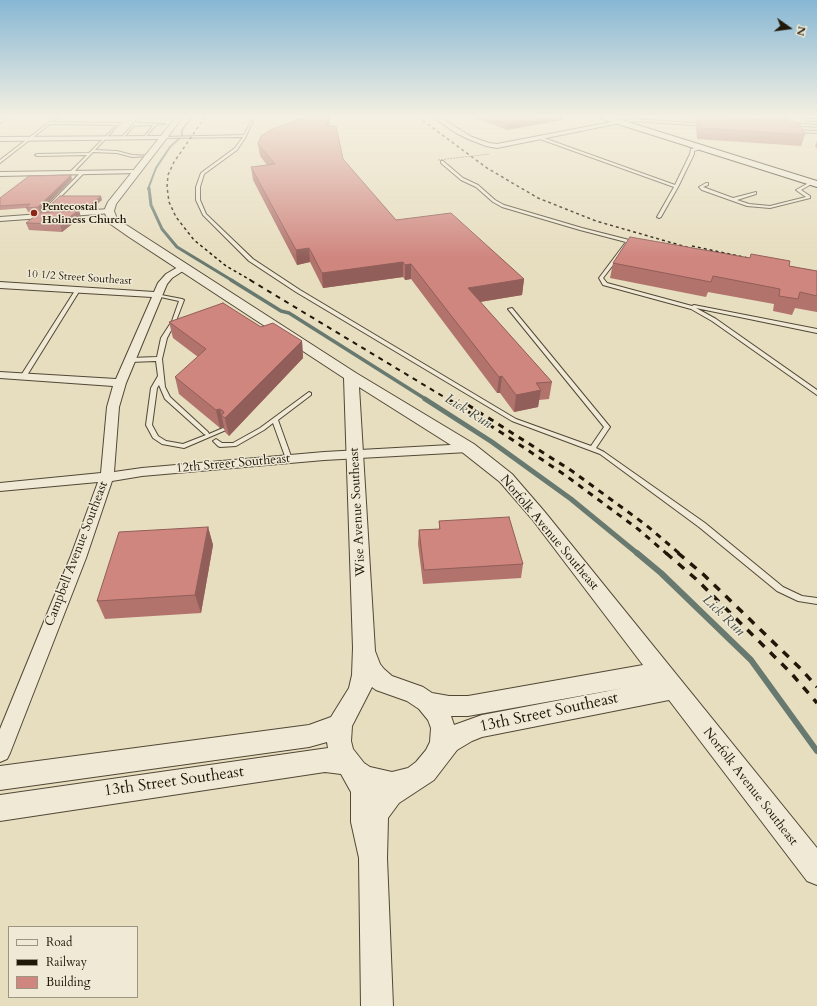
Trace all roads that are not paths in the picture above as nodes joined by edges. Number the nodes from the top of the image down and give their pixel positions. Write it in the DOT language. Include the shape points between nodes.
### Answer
graph roads {
  1 [pos="80,164"];
  2 [pos="143,164"];
  3 [pos="216,164"];
  4 [pos="444,164"];
  5 [pos="612,164"];
  6 [pos="688,164"];
  7 [pos="756,164"];
  8 [pos="136,172"];
  9 [pos="71,173"];
  10 [pos="82,173"];
  11 [pos="0,174"];
  12 [pos="816,183"];
  13 [pos="707,184"];
  14 [pos="676,187"];
  15 [pos="755,193"];
  16 [pos="732,200"];
  17 [pos="109,212"];
  18 [pos="39,217"];
  19 [pos="659,218"];
  20 [pos="0,219"];
  21 [pos="629,241"];
  22 [pos="640,244"];
  23 [pos="183,267"];
  24 [pos="0,285"];
  25 [pos="78,290"];
  26 [pos="158,295"];
  27 [pos="680,304"];
  28 [pos="510,309"];
  29 [pos="181,319"];
  30 [pos="174,321"];
  31 [pos="817,331"];
  32 [pos="130,360"];
  33 [pos="160,360"];
  34 [pos="0,375"];
  35 [pos="161,375"];
  36 [pos="23,376"];
  37 [pos="351,376"];
  38 [pos="120,383"];
  39 [pos="817,393"];
  40 [pos="309,394"];
  41 [pos="275,419"];
  42 [pos="223,430"];
  43 [pos="206,433"];
  44 [pos="216,441"];
  45 [pos="468,448"];
  46 [pos="592,449"];
  47 [pos="356,456"];
  48 [pos="289,459"];
  49 [pos="107,477"];
  50 [pos="0,487"];
  51 [pos="817,601"];
  52 [pos="364,648"];
  53 [pos="667,680"];
  54 [pos="401,690"];
  55 [pos="427,702"];
  56 [pos="353,704"];
  57 [pos="340,725"];
  58 [pos="0,753"];
  59 [pos="435,758"];
  60 [pos="352,768"];
  61 [pos="0,778"];
  62 [pos="410,779"];
  63 [pos="0,808"];
  64 [pos="373,858"];
  65 [pos="817,871"];
  66 [pos="377,1006"];
  1 -- 9 [label="lane"];
  2 -- 8 [label="street"];
  3 -- 46 [label="lane" via="202,174 198,200 204,214 251,260 514,420"];
  4 -- 21 [label="lane" via="503,206"];
  5 -- 14 [label="lane"];
  6 -- 14 [label="lane"];
  7 -- 12 [label="main road"];
  8 -- 10 [label="street"];
  8 -- 17 [label="street" via="111,204"];
  9 -- 10 [label="street"];
  9 -- 11 [label="street"];
  10 -- 18 [label="lane"];
  12 -- 16 [label="lane" via="798,190 809,197 776,206 748,205"];
  13 -- 16 [label="lane" via="701,187 703,190"];
  14 -- 19 [label="lane"];
  15 -- 16 [label="lane"];
  17 -- 18 [label="street"];
  17 -- 23 [label="street" via="114,221"];
  18 -- 20 [label="street"];
  21 -- 22 [label="lane"];
  21 -- 27 [label="lane" via="601,278 602,281 611,287"];
  23 -- 26 [label="street, Campbell Avenue Southeast" via="169,276"];
  23 -- 37 [label="street, Norfolk Avenue Southeast"];
  24 -- 25 [label="street, 10 1/2 Street Southeast"];
  25 -- 26 [label="street, 10 1/2 Street Southeast"];
  25 -- 36 [label="lane"];
  26 -- 30 [label="lane" via="182,300"];
  26 -- 32 [label="street, Campbell Avenue Southeast"];
  27 -- 31 [label="lane"];
  27 -- 39 [label="lane" via="714,320"];
  28 -- 46 [label="lane" via="607,428"];
  29 -- 30 [label="lane"];
  30 -- 33 [label="lane" via="164,338"];
  32 -- 33 [label="lane"];
  32 -- 38 [label="street, Campbell Avenue Southeast"];
  33 -- 35 [label="lane"];
  34 -- 36 [label="street"];
  35 -- 42 [label="lane" via="154,388 149,425 155,437 164,443 184,446"];
  35 -- 43 [label="lane" via="162,387 167,398"];
  36 -- 38 [label="street"];
  37 -- 45 [label="street, Norfolk Avenue Southeast"];
  37 -- 47 [label="street, Wise Avenue Southeast"];
  38 -- 49 [label="street, Campbell Avenue Southeast" via="113,407"];
  40 -- 41 [label="lane"];
  41 -- 44 [label="lane" via="234,445 220,445"];
  41 -- 48 [label="lane"];
  45 -- 47 [label="street, 12th Street Southeast"];
  45 -- 53 [label="street, Norfolk Avenue Southeast" via="517,489"];
  46 -- 51 [label="lane" via="602,453 702,525 780,589 801,599"];
  47 -- 48 [label="street, 12th Street Southeast"];
  47 -- 52 [label="street, Wise Avenue Southeast"];
  48 -- 49 [label="street, 12th Street Southeast"];
  49 -- 50 [label="street, 12th Street Southeast"];
  49 -- 58 [label="street, Campbell Avenue Southeast" via="78,558"];
  52 -- 54 [label="street, Wise Avenue Southeast" via="370,668 376,676 384,683"];
  52 -- 56 [label="street, Wise Avenue Southeast" via="363,675 360,690"];
  53 -- 55 [label="street, 13th Street Southeast" via="468,706"];
  53 -- 59 [label="street, 13th Street Southeast" via="464,732 448,742"];
  53 -- 65 [label="street, Norfolk Avenue Southeast"];
  54 -- 55 [label="street, Wise Avenue Southeast" via="415,694"];
  54 -- 56 [label="street" via="384,689 373,692 362,696"];
  55 -- 59 [label="street, Wise Avenue Southeast" via="438,714 443,728 442,742"];
  56 -- 57 [label="street, Wise Avenue Southeast"];
  57 -- 60 [label="street, Wise Avenue Southeast" via="339,741 342,754"];
  57 -- 61 [label="street, 13th Street Southeast" via="309,736"];
  59 -- 62 [label="street, Wise Avenue Southeast" via="424,771"];
  60 -- 62 [label="street" via="365,778 392,785"];
  60 -- 63 [label="street, 13th Street Southeast" via="335,760 325,760"];
  60 -- 64 [label="street, Wise Avenue Southeast" via="364,792 365,822"];
  62 -- 64 [label="street, Wise Avenue Southeast" via="381,804 376,817"];
  64 -- 66 [label="street, Wise Avenue Southeast"];
}
